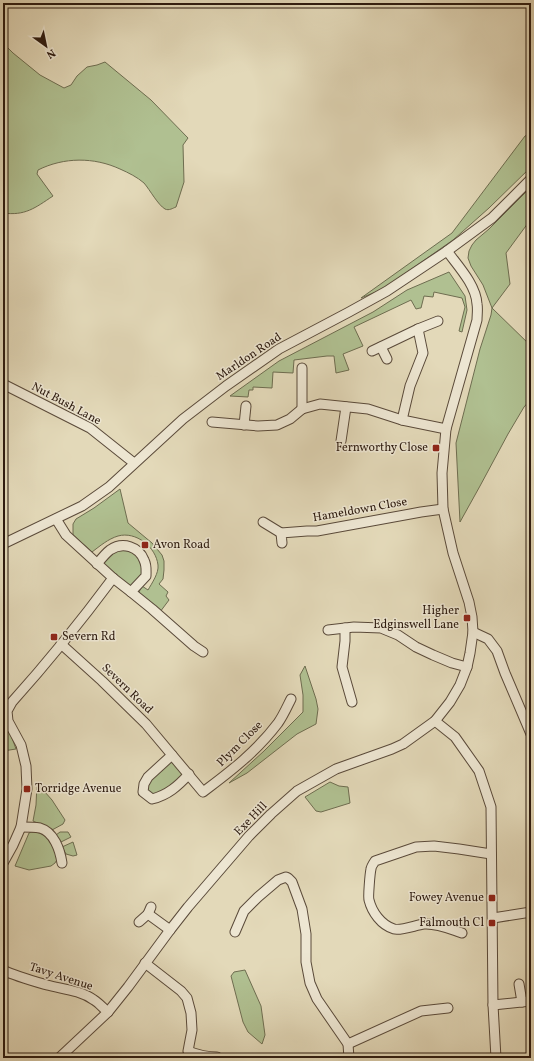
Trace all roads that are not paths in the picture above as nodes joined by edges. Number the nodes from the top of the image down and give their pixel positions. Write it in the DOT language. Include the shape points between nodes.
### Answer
graph roads {
  1 [pos="531,180"];
  2 [pos="447,251"];
  3 [pos="438,321"];
  4 [pos="418,329"];
  5 [pos="381,347"];
  6 [pos="372,351"];
  7 [pos="387,359"];
  8 [pos="302,368"];
  9 [pos="3,384"];
  10 [pos="246,406"];
  11 [pos="346,407"];
  12 [pos="302,409"];
  13 [pos="402,420"];
  14 [pos="212,422"];
  15 [pos="244,425"];
  16 [pos="446,429"];
  17 [pos="342,441"];
  18 [pos="134,463"];
  19 [pos="443,509"];
  20 [pos="56,519"];
  21 [pos="263,522"];
  22 [pos="281,533"];
  23 [pos="282,543"];
  24 [pos="3,544"];
  25 [pos="97,564"];
  26 [pos="113,578"];
  27 [pos="131,592"];
  28 [pos="345,628"];
  29 [pos="328,630"];
  30 [pos="473,632"];
  31 [pos="61,644"];
  32 [pos="203,652"];
  33 [pos="467,667"];
  34 [pos="352,702"];
  35 [pos="291,705"];
  36 [pos="5,711"];
  37 [pos="435,721"];
  38 [pos="531,734"];
  39 [pos="172,754"];
  40 [pos="189,774"];
  41 [pos="203,792"];
  42 [pos="21,827"];
  43 [pos="491,854"];
  44 [pos="3,863"];
  45 [pos="62,863"];
  46 [pos="531,912"];
  47 [pos="492,918"];
  48 [pos="139,922"];
  49 [pos="170,930"];
  50 [pos="235,932"];
  51 [pos="462,933"];
  52 [pos="145,963"];
  53 [pos="3,970"];
  54 [pos="519,984"];
  55 [pos="527,1001"];
  56 [pos="493,1006"];
  57 [pos="448,1008"];
  58 [pos="108,1012"];
  59 [pos="348,1044"];
  60 [pos="217,1057"];
  61 [pos="59,1058"];
  62 [pos="349,1058"];
  63 [pos="496,1058"];
  1 -- 2 [label="street, Marldon Road" via="492,218"];
  2 -- 16 [label="street" via="474,291 477,320"];
  2 -- 18 [label="street, Marldon Road" via="375,298 279,349 183,419"];
  3 -- 4 [label="street"];
  4 -- 5 [label="street"];
  4 -- 13 [label="street" via="423,353 410,386"];
  5 -- 6 [label="street"];
  5 -- 7 [label="street"];
  8 -- 12 [label="street"];
  9 -- 18 [label="street, Nut Bush Lane" via="90,428"];
  10 -- 15 [label="street"];
  11 -- 12 [label="street" via="320,404"];
  11 -- 13 [label="street" via="368,409"];
  11 -- 17 [label="street"];
  12 -- 15 [label="street" via="290,420 277,426"];
  13 -- 16 [label="street"];
  14 -- 15 [label="street"];
  16 -- 19 [label="street" via="442,473"];
  18 -- 20 [label="street, Marldon Road" via="82,506"];
  19 -- 22 [label="street, Hameldown Close" via="317,531"];
  19 -- 30 [label="street" via="453,553 469,602"];
  20 -- 24 [label="street, Marldon Road"];
  20 -- 25 [label="street" via="66,535"];
  21 -- 22 [label="street"];
  22 -- 23 [label="street"];
  25 -- 26 [label="street"];
  25 -- 27 [label="street" via="110,550 118,546 134,548 144,559 146,576"];
  26 -- 27 [label="street"];
  26 -- 31 [label="street"];
  27 -- 32 [label="street"];
  28 -- 29 [label="street"];
  28 -- 33 [label="street" via="381,628 433,655"];
  28 -- 34 [label="street" via="342,667"];
  30 -- 33 [label="street, Exe Hill"];
  30 -- 38 [label="street" via="488,639 497,651"];
  31 -- 36 [label="street"];
  31 -- 39 [label="street, Severn Road" via="146,724"];
  33 -- 37 [label="street, Exe Hill" via="450,702"];
  35 -- 41 [label="street, Plym Close" via="260,745"];
  36 -- 42 [label="street" via="21,745 26,766 27,789"];
  37 -- 43 [label="street" via="454,737 479,771 491,807"];
  37 -- 49 [label="street, Exe Hill" via="403,744 336,769 297,791 249,836"];
  39 -- 40 [label="street, Severn Road"];
  39 -- 40 [label="street" via="148,777 143,792 152,799 162,797"];
  40 -- 41 [label="street, Severn Road"];
  42 -- 44 [label="street"];
  42 -- 45 [label="street" via="41,828 47,832 58,845"];
  43 -- 47 [label="street"];
  43 -- 51 [label="street" via="434,846 416,847 375,861 371,869 368,898 379,920 395,929 430,924 445,926"];
  46 -- 47 [label="street"];
  47 -- 56 [label="street"];
  48 -- 49 [label="street" via="149,911"];
  49 -- 52 [label="street, Exe Hill"];
  50 -- 59 [label="street" via="244,911 278,880 286,876 292,882 302,909 310,983 317,999"];
  52 -- 58 [label="street, Exe Hill"];
  52 -- 60 [label="street" via="187,998 192,1030 188,1051 197,1055"];
  53 -- 58 [label="street, Tavy Avenue" via="77,992 93,999"];
  54 -- 55 [label="street"];
  55 -- 56 [label="street"];
  56 -- 63 [label="street"];
  57 -- 59 [label="street" via="421,1011"];
  58 -- 61 [label="street, Exe Hill"];
  59 -- 62 [label="street"];
}
